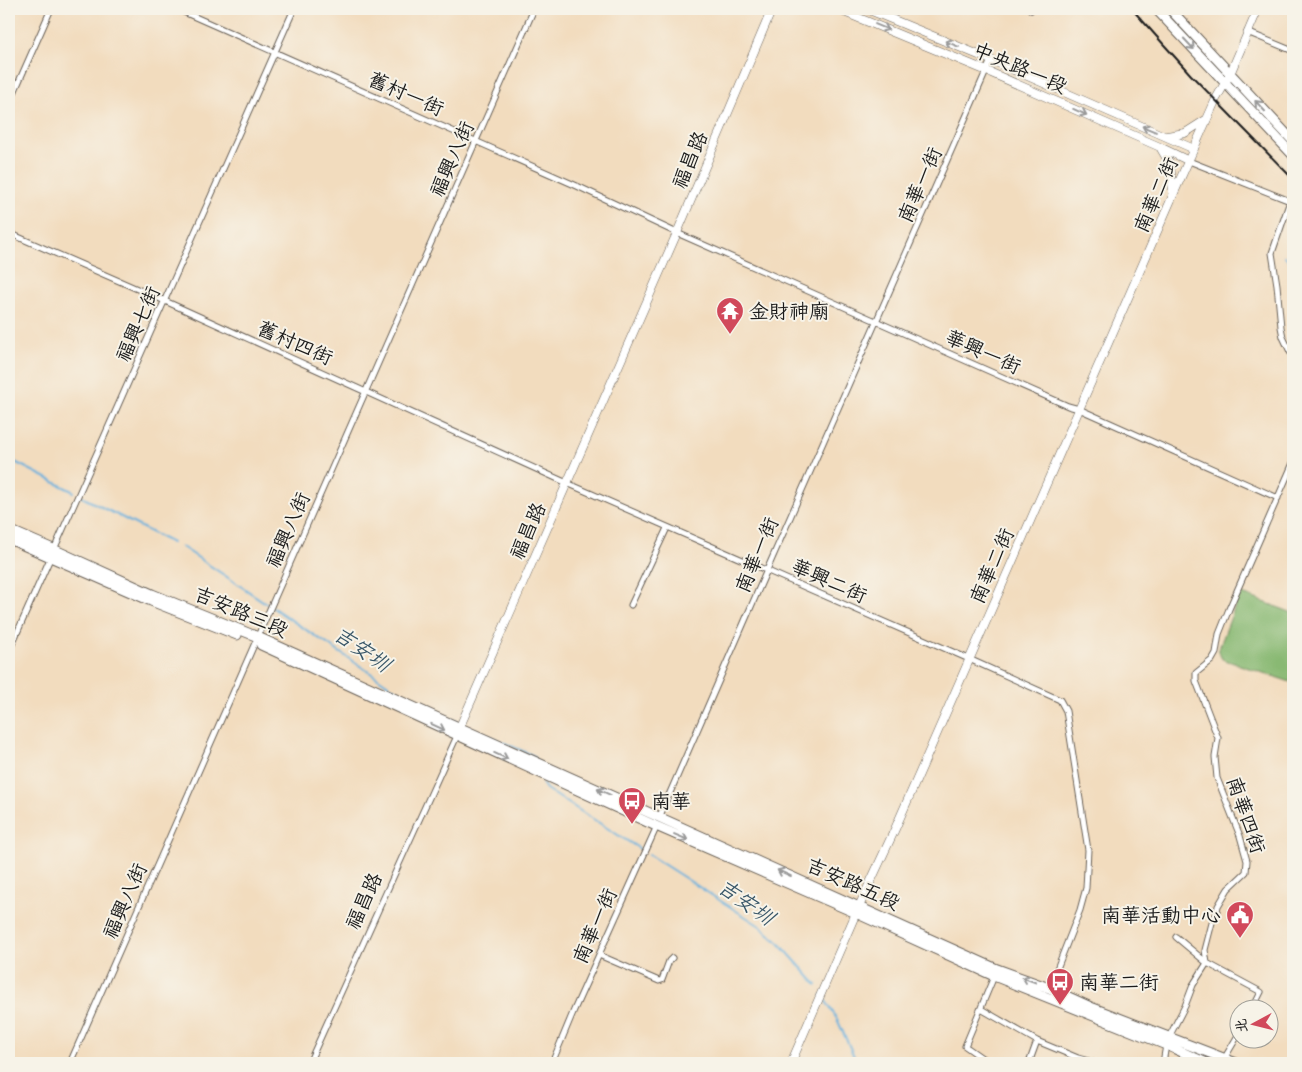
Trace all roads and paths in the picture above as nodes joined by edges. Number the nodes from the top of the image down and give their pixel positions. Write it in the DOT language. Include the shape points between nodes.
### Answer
graph roads {
  1 [pos="52,9"];
  2 [pos="177,9"];
  3 [pos="294,9"];
  4 [pos="534,9"];
  5 [pos="772,9"];
  6 [pos="837,9"];
  7 [pos="867,9"];
  8 [pos="1156,9"];
  9 [pos="1170,9"];
  10 [pos="1258,9"];
  11 [pos="1247,32"];
  12 [pos="274,52"];
  13 [pos="1293,52"];
  14 [pos="991,60"];
  15 [pos="987,71"];
  16 [pos="1230,74"];
  17 [pos="1225,83"];
  18 [pos="9,104"];
  19 [pos="1207,119"];
  20 [pos="1167,136"];
  21 [pos="1293,141"];
  22 [pos="476,142"];
  23 [pos="1160,146"];
  24 [pos="1194,149"];
  25 [pos="1293,155"];
  26 [pos="1189,161"];
  27 [pos="1174,193"];
  28 [pos="677,233"];
  29 [pos="9,234"];
  30 [pos="165,301"];
  31 [pos="876,322"];
  32 [pos="1293,358"];
  33 [pos="366,392"];
  34 [pos="1079,409"];
  35 [pos="1293,463"];
  36 [pos="567,483"];
  37 [pos="1278,498"];
  38 [pos="668,528"];
  39 [pos="9,530"];
  40 [pos="9,539"];
  41 [pos="52,553"];
  42 [pos="767,570"];
  43 [pos="631,605"];
  44 [pos="256,640"];
  45 [pos="9,651"];
  46 [pos="969,659"];
  47 [pos="458,732"];
  48 [pos="660,816"];
  49 [pos="656,826"];
  50 [pos="857,910"];
  51 [pos="1176,937"];
  52 [pos="599,955"];
  53 [pos="672,958"];
  54 [pos="1207,963"];
  55 [pos="996,972"];
  56 [pos="1048,992"];
  57 [pos="1257,1000"];
  58 [pos="981,1009"];
  59 [pos="1036,1041"];
  60 [pos="1168,1041"];
  61 [pos="1230,1048"];
  62 [pos="985,1060"];
  63 [pos="1222,1061"];
  64 [pos="70,1063"];
  65 [pos="309,1063"];
  66 [pos="552,1063"];
  67 [pos="791,1063"];
  68 [pos="1029,1063"];
  69 [pos="1096,1063"];
  70 [pos="1163,1063"];
  71 [pos="1207,1063"];
  72 [pos="1236,1063"];
  1 -- 18 [label="street"];
  2 -- 12 [label="street, 舊村一街"];
  3 -- 12 [label="street, 福興七街"];
  4 -- 22 [label="street, 福興八街"];
  5 -- 28 [label="street, 福昌路"];
  6 -- 15 [label="street, 中央路一段, one-way"];
  14 -- 7 [label="street, 中央路一段, one-way"];
  8 -- 17 [label="main road, one-way"];
  9 -- 16 [label="main road"];
  10 -- 11 [label="street, 南華二街"];
  11 -- 13 [label="street"];
  11 -- 16 [label="street, 南華二街"];
  12 -- 22 [label="street, 舊村一街"];
  12 -- 30 [label="street, 福興七街"];
  14 -- 15 [label="street, 南華一街"];
  20 -- 14 [label="street, 中央路一段, one-way"];
  15 -- 23 [label="street, 中央路一段, one-way"];
  15 -- 31 [label="street, 南華一街"];
  16 -- 17 [label="street, 南華二街"];
  21 -- 16 [label="main road, one-way"];
  17 -- 19 [label="street, 南華二街"];
  17 -- 25 [label="main road"];
  19 -- 20 [label="street" via="1185,133"];
  19 -- 24 [label="street, 南華二街"];
  20 -- 24 [label="street, 中央路一段"];
  22 -- 28 [label="street, 舊村一街"];
  22 -- 33 [label="street, 福興八街"];
  23 -- 26 [label="street, 中央路一段"];
  23 -- 27 [label="street" via="1170,164"];
  24 -- 26 [label="street, 南華二街"];
  26 -- 27 [label="street, 南華二街"];
  26 -- 32 [label="street" via="1290,201 1272,253 1281,327"];
  27 -- 34 [label="street, 南華二街"];
  28 -- 31 [label="street, 華興一街"];
  28 -- 36 [label="street, 福昌路"];
  29 -- 30 [label="street, 舊村四街"];
  30 -- 33 [label="street, 舊村四街"];
  30 -- 41 [label="street, 福興七街"];
  31 -- 34 [label="street, 華興一街"];
  31 -- 42 [label="street, 南華一街"];
  33 -- 36 [label="street, 舊村四街"];
  33 -- 44 [label="street, 福興八街"];
  34 -- 37 [label="street, 華興一街"];
  34 -- 46 [label="street, 南華二街"];
  35 -- 37 [label="street, 南華四街"];
  36 -- 38 [label="street, 華興二街"];
  36 -- 47 [label="street, 福昌路"];
  37 -- 54 [label="street, 南華四街" via="1229,609 1219,634 1216,653 1196,673 1218,738 1215,757 1217,778 1240,836 1248,868 1244,876 1228,889 1218,906 1205,950"];
  38 -- 42 [label="street, 華興二街"];
  38 -- 43 [label="street"];
  39 -- 41 [label="main road, 吉安路三段"];
  40 -- 41 [label="main road, 吉安路三段"];
  41 -- 44 [label="main road, 吉安路三段"];
  41 -- 45 [label="street, 福興七街"];
  42 -- 46 [label="street, 華興二街"];
  42 -- 48 [label="street, 南華一街"];
  44 -- 47 [label="main road, 吉安路三段"];
  44 -- 64 [label="street, 福興八街"];
  46 -- 50 [label="street, 南華二街"];
  46 -- 56 [label="street, 華興二街" via="1060,700 1066,711 1088,850 1086,888"];
  48 -- 47 [label="main road, 吉安路五段, one-way"];
  47 -- 49 [label="main road, 吉安路五段, one-way"];
  47 -- 65 [label="street, 福昌路"];
  48 -- 49 [label="street, 南華一街"];
  50 -- 48 [label="main road, 吉安路五段, one-way"];
  49 -- 50 [label="main road, 吉安路五段, one-way"];
  49 -- 52 [label="street, 南華一街"];
  50 -- 55 [label="main road, 吉安路五段"];
  50 -- 67 [label="street, 南華二街"];
  51 -- 54 [label="street"];
  52 -- 53 [label="street" via="658,981 662,980"];
  52 -- 66 [label="street, 南華一街"];
  54 -- 57 [label="street" via="1261,992"];
  54 -- 60 [label="street" via="1193,985"];
  55 -- 56 [label="main road, 吉安路五段"];
  55 -- 58 [label="street"];
  56 -- 60 [label="main road, 吉安路五段"];
  58 -- 59 [label="street"];
  58 -- 62 [label="street" via="965,1046"];
  59 -- 68 [label="street"];
  59 -- 69 [label="street"];
  60 -- 63 [label="main road, 吉安路五段"];
  60 -- 70 [label="street"];
  60 -- 71 [label="main road, 吉安路五段"];
  61 -- 63 [label="street"];
  63 -- 72 [label="main road, 吉安路五段"];
}
